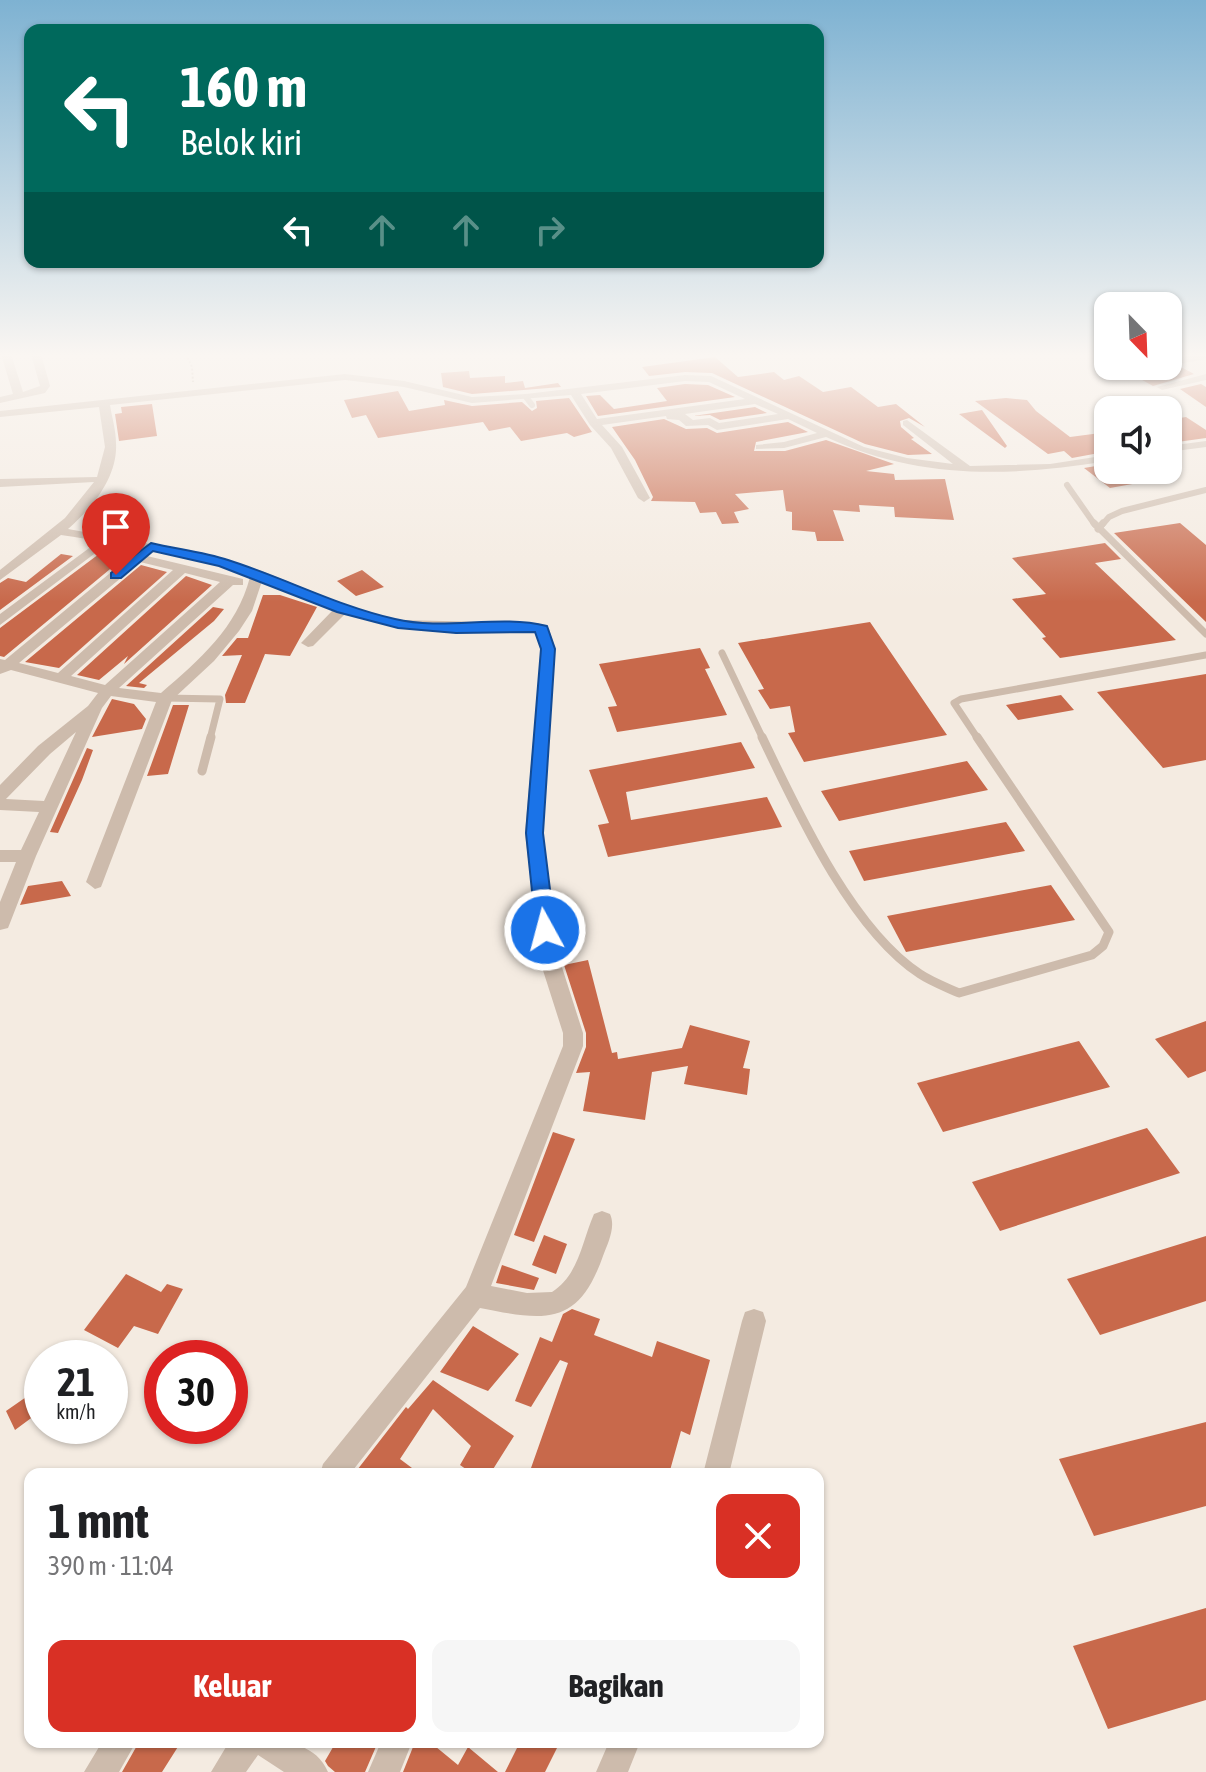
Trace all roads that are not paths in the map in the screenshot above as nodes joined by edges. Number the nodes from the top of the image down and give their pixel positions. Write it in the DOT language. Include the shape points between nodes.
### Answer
graph roads {
  1 [pos="109,437"];
  2 [pos="607,437"];
  3 [pos="815,437"];
  4 [pos="836,437"];
  5 [pos="924,437"];
  6 [pos="1206,444"];
  7 [pos="760,447"];
  8 [pos="1182,447"];
  9 [pos="1094,460"];
  10 [pos="967,470"];
  11 [pos="92,479"];
  12 [pos="0,483"];
  13 [pos="1067,485"];
  14 [pos="1206,490"];
  15 [pos="644,498"];
  16 [pos="1098,529"];
  17 [pos="54,535"];
  18 [pos="96,547"];
  19 [pos="151,547"];
  20 [pos="136,558"];
  21 [pos="184,567"];
  22 [pos="0,576"];
  23 [pos="230,580"];
  24 [pos="256,580"];
  25 [pos="342,609"];
  26 [pos="0,621"];
  27 [pos="1206,634"];
  28 [pos="308,643"];
  29 [pos="722,653"];
  30 [pos="1206,655"];
  31 [pos="3,667"];
  32 [pos="61,678"];
  33 [pos="107,691"];
  34 [pos="165,698"];
  35 [pos="95,707"];
  36 [pos="202,771"];
  37 [pos="0,795"];
  38 [pos="0,804"];
  39 [pos="49,807"];
  40 [pos="0,856"];
  41 [pos="27,856"];
  42 [pos="95,882"];
  43 [pos="1,923"];
  44 [pos="602,1222"];
  45 [pos="475,1295"];
  46 [pos="754,1321"];
  47 [pos="338,1468"];
  48 [pos="717,1468"];
  49 [pos="117,1748"];
  50 [pos="244,1748"];
  51 [pos="275,1748"];
  52 [pos="394,1748"];
  53 [pos="622,1748"];
  54 [pos="100,1772"];
  55 [pos="227,1772"];
  56 [pos="312,1772"];
  57 [pos="384,1772"];
  58 [pos="612,1772"];
  1 -- 17 [label="street" via="103,480"];
  2 -- 15 [label="street"];
  3 -- 7 [label="street"];
  4 -- 10 [label="street" via="907,461"];
  5 -- 10 [label="street"];
  6 -- 8 [label="street"];
  9 -- 10 [label="street"];
  11 -- 12 [label="street"];
  13 -- 16 [label="lane"];
  14 -- 16 [label="lane" via="1122,511"];
  16 -- 27 [label="lane"];
  17 -- 18 [label="street"];
  17 -- 19 [label="street"];
  17 -- 22 [label="street"];
  18 -- 20 [label="street"];
  18 -- 26 [label="street"];
  19 -- 20 [label="street"];
  19 -- 24 [label="street" via="223,563"];
  20 -- 21 [label="street"];
  20 -- 31 [label="street"];
  21 -- 23 [label="street"];
  21 -- 32 [label="street"];
  23 -- 24 [label="street"];
  23 -- 33 [label="street"];
  24 -- 25 [label="street"];
  24 -- 34 [label="street" via="242,619"];
  25 -- 28 [label="street"];
  25 -- 45 [label="street" via="398,624 538,627 548,649 534,833 550,961 573,1046"];
  29 -- 30 [label="lane" via="826,861 865,920 886,946 921,974 959,993 1092,955 1109,932 954,703"];
  31 -- 32 [label="street"];
  32 -- 33 [label="street"];
  33 -- 34 [label="street"];
  33 -- 35 [label="street"];
  34 -- 36 [label="lane" via="220,699"];
  34 -- 42 [label="street"];
  35 -- 37 [label="street"];
  35 -- 39 [label="street"];
  38 -- 39 [label="street"];
  39 -- 41 [label="street"];
  40 -- 41 [label="street"];
  41 -- 43 [label="street"];
  44 -- 45 [label="street" via="574,1291 558,1302 542,1306"];
  45 -- 47 [label="street"];
  46 -- 48 [label="street"];
  49 -- 54 [label="street"];
  50 -- 55 [label="street"];
  51 -- 56 [label="street"];
  52 -- 57 [label="street"];
  53 -- 58 [label="street"];
}
